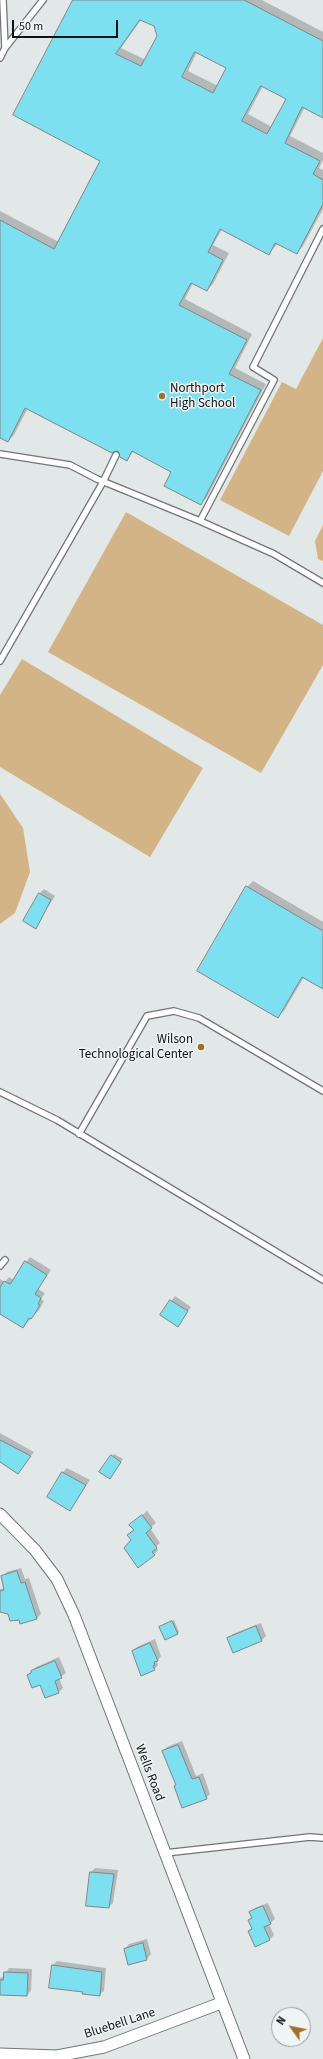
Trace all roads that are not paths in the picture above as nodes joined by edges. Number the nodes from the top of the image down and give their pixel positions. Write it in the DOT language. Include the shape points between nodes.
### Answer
graph roads {
  1 [pos="2,0"];
  2 [pos="43,0"];
  3 [pos="5,48"];
  4 [pos="0,58"];
  5 [pos="323,229"];
  6 [pos="0,454"];
  7 [pos="116,455"];
  8 [pos="103,482"];
  9 [pos="200,521"];
  10 [pos="323,583"];
  11 [pos="0,661"];
  12 [pos="323,1091"];
  13 [pos="0,1092"];
  14 [pos="79,1134"];
  15 [pos="5,1260"];
  16 [pos="0,1266"];
  17 [pos="323,1280"];
  18 [pos="0,1514"];
  19 [pos="323,1838"];
  20 [pos="165,1854"];
  21 [pos="222,2003"];
  22 [pos="0,2054"];
  23 [pos="244,2059"];
  1 -- 3 [label="lane"];
  2 -- 3 [label="lane"];
  3 -- 4 [label="lane"];
  5 -- 9 [label="lane" via="253,367 274,380"];
  6 -- 8 [label="lane" via="70,465"];
  7 -- 8 [label="lane"];
  8 -- 9 [label="lane"];
  8 -- 11 [label="lane"];
  9 -- 10 [label="lane" via="274,554"];
  12 -- 14 [label="lane" via="198,1018 174,1011 147,1016"];
  13 -- 14 [label="lane" via="57,1120"];
  14 -- 17 [label="lane"];
  15 -- 16 [label="lane"];
  18 -- 20 [label="street, Wells Road" via="35,1550 57,1579 74,1615"];
  19 -- 20 [label="lane" via="310,1837"];
  20 -- 21 [label="street, Wells Road"];
  21 -- 22 [label="street, Bluebell Lane" via="104,2047 57,2056"];
  21 -- 23 [label="street, Wells Road"];
}
